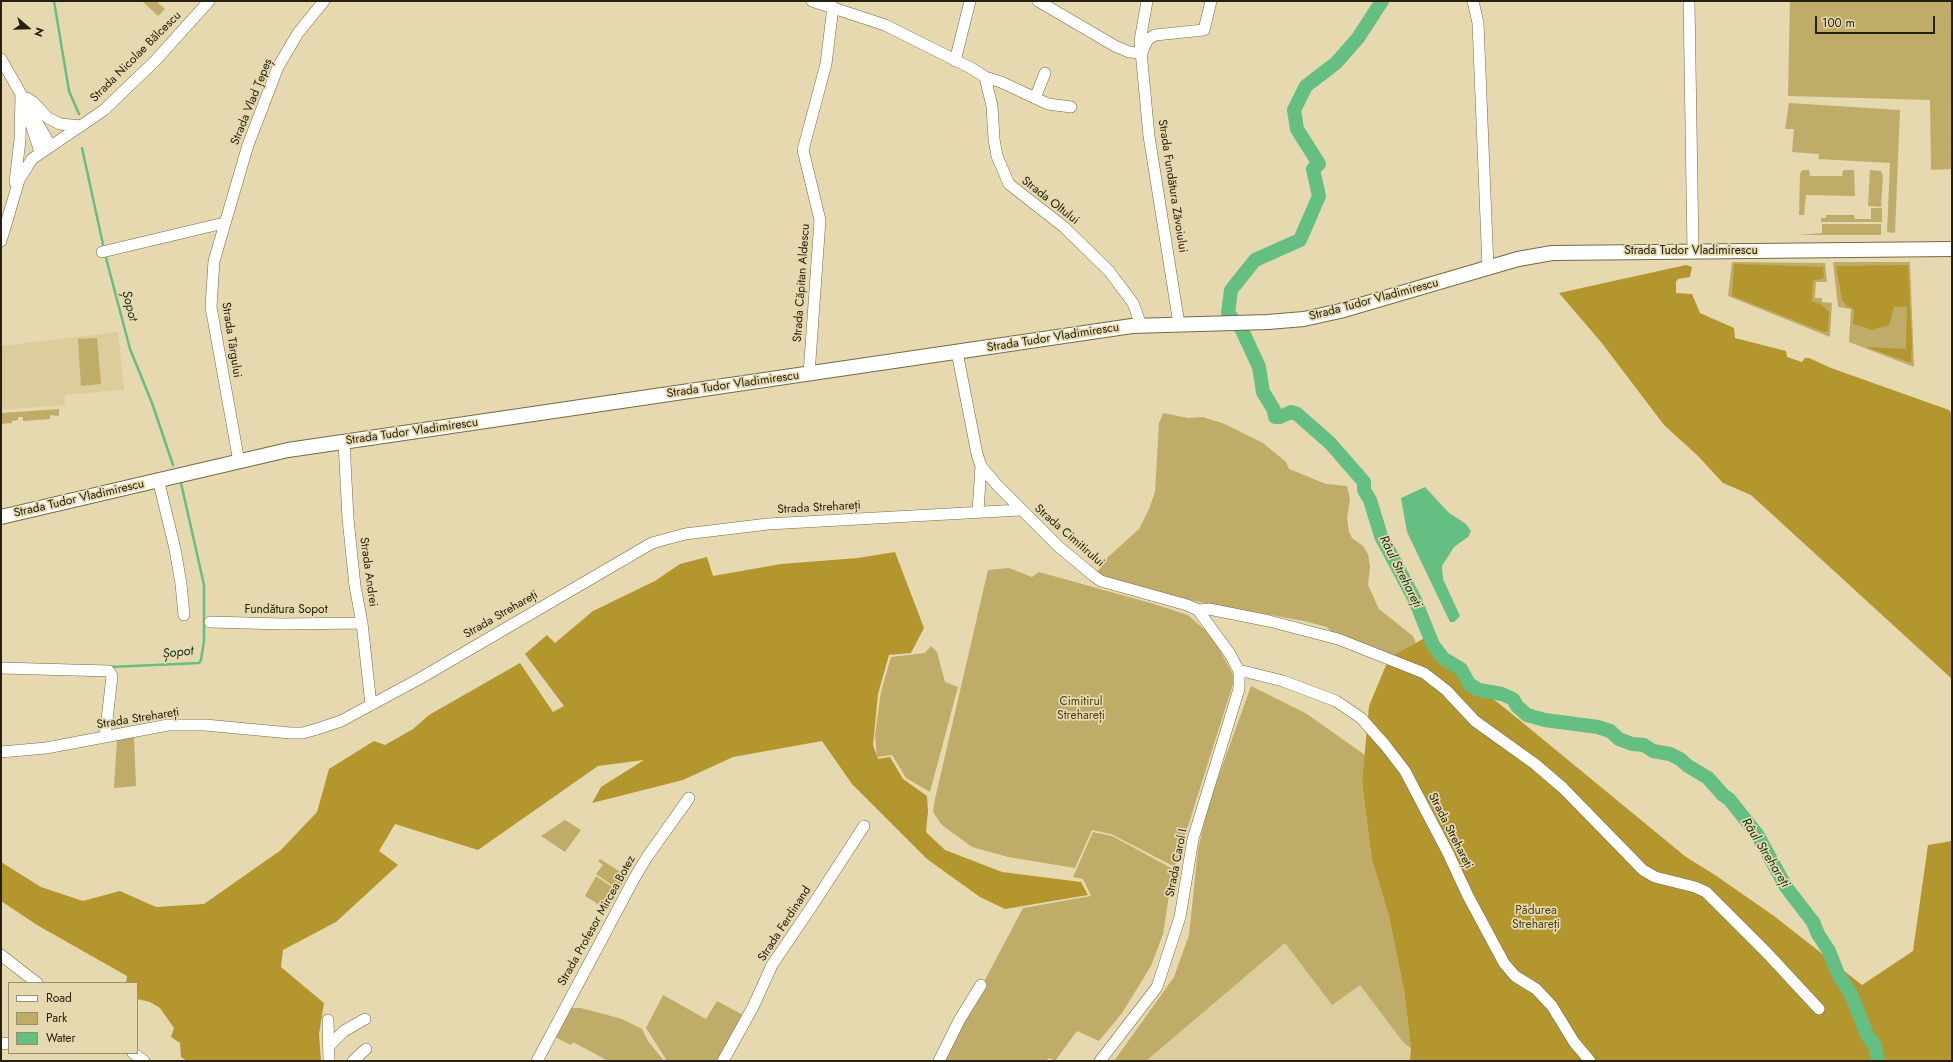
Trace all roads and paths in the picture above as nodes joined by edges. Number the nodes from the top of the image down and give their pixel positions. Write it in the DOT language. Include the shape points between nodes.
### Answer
graph roads {
  1 [pos="209,1"];
  2 [pos="324,1"];
  3 [pos="812,1"];
  4 [pos="970,1"];
  5 [pos="1038,1"];
  6 [pos="1146,1"];
  7 [pos="1211,1"];
  8 [pos="1473,1"];
  9 [pos="1689,1"];
  10 [pos="1059,6"];
  11 [pos="833,8"];
  12 [pos="1142,53"];
  13 [pos="1,59"];
  14 [pos="955,61"];
  15 [pos="1045,73"];
  16 [pos="985,77"];
  17 [pos="21,95"];
  18 [pos="1035,98"];
  19 [pos="1071,107"];
  20 [pos="81,126"];
  21 [pos="50,145"];
  22 [pos="40,152"];
  23 [pos="15,192"];
  24 [pos="224,223"];
  25 [pos="1,241"];
  26 [pos="1952,249"];
  27 [pos="1693,251"];
  28 [pos="102,252"];
  29 [pos="1488,268"];
  30 [pos="1179,324"];
  31 [pos="1142,326"];
  32 [pos="958,352"];
  33 [pos="809,374"];
  34 [pos="344,442"];
  35 [pos="239,462"];
  36 [pos="981,466"];
  37 [pos="157,481"];
  38 [pos="1020,510"];
  39 [pos="978,511"];
  40 [pos="1,517"];
  41 [pos="1198,610"];
  42 [pos="184,615"];
  43 [pos="210,622"];
  44 [pos="362,623"];
  45 [pos="1,668"];
  46 [pos="1239,672"];
  47 [pos="371,705"];
  48 [pos="105,737"];
  49 [pos="1,752"];
  50 [pos="689,798"];
  51 [pos="864,826"];
  52 [pos="1,955"];
  53 [pos="36,982"];
  54 [pos="981,985"];
  55 [pos="1819,1009"];
  56 [pos="365,1019"];
  57 [pos="328,1020"];
  58 [pos="329,1046"];
  59 [pos="366,1049"];
  60 [pos="134,1054"];
  61 [pos="144,1061"];
  62 [pos="329,1061"];
  63 [pos="353,1061"];
  64 [pos="537,1061"];
  65 [pos="723,1061"];
  66 [pos="939,1061"];
  67 [pos="1100,1061"];
  68 [pos="1590,1061"];
  1 -- 20 [label="street, Strada Nicolae Bălcescu" via="123,92 104,110"];
  2 -- 24 [label="street, Strada Vlad Țepeș" via="296,37 278,67 248,145"];
  3 -- 11 [label="street"];
  4 -- 14 [label="street"];
  5 -- 10 [label="street"];
  6 -- 12 [label="street, Strada Fundătura Zăvoiului" via="1141,27"];
  7 -- 12 [label="street" via="1204,30 1155,34 1148,39"];
  8 -- 29 [label="street" via="1478,23"];
  9 -- 27 [label="street"];
  10 -- 12 [label="street" via="1115,46 1129,52"];
  11 -- 14 [label="street" via="885,25"];
  11 -- 33 [label="street, Strada Căpitan Aldescu" via="826,64 803,150 820,220"];
  12 -- 30 [label="street, Strada Fundătura Zăvoiului" via="1149,136"];
  13 -- 17 [label="street"];
  14 -- 16 [label="street"];
  15 -- 18 [label="street"];
  16 -- 18 [label="street"];
  16 -- 31 [label="street, Strada Oltului" via="992,106 997,156 1009,184 1064,226 1109,271 1133,303"];
  17 -- 20 [label="street" via="34,102 48,118 60,124"];
  17 -- 21 [label="street"];
  17 -- 22 [label="street"];
  17 -- 23 [label="street"];
  18 -- 19 [label="street" via="1048,104"];
  20 -- 21 [label="street, Strada Nicolae Bălcescu"];
  21 -- 22 [label="street, Strada Nicolae Bălcescu"];
  22 -- 23 [label="street, Strada Nicolae Bălcescu" via="24,169"];
  23 -- 25 [label="street, Strada Nicolae Bălcescu"];
  24 -- 28 [label="street"];
  24 -- 35 [label="street, Strada Târgului" via="214,262 211,307"];
  26 -- 27 [label="main road, Strada Tudor Vladimirescu"];
  27 -- 29 [label="main road, Strada Tudor Vladimirescu" via="1552,253"];
  29 -- 30 [label="main road, Strada Tudor Vladimirescu" via="1304,319"];
  30 -- 31 [label="main road, Strada Tudor Vladimirescu"];
  31 -- 32 [label="main road, Strada Tudor Vladimirescu"];
  32 -- 33 [label="main road, Strada Tudor Vladimirescu"];
  32 -- 36 [label="street, Strada Cimitirului"];
  33 -- 34 [label="main road, Strada Tudor Vladimirescu"];
  34 -- 35 [label="main road, Strada Tudor Vladimirescu" via="288,450"];
  34 -- 44 [label="street, Strada Andrei" via="355,586"];
  35 -- 37 [label="main road, Strada Tudor Vladimirescu"];
  36 -- 38 [label="street, Strada Cimitirului"];
  36 -- 39 [label="street, Strada Cimitirului"];
  37 -- 40 [label="main road, Strada Tudor Vladimirescu"];
  37 -- 42 [label="street, Strada Tudor Vladimirescu" via="175,549"];
  38 -- 39 [label="street, Strada Strehareți"];
  38 -- 41 [label="street, Strada Cimitirului" via="1084,569 1101,581"];
  39 -- 47 [label="street, Strada Strehareți" via="749,526 685,534 652,543"];
  41 -- 46 [label="street, Strada Carol I" via="1230,654"];
  41 -- 55 [label="street" via="1208,609 1269,621 1338,639 1424,673 1446,690 1475,721 1535,764 1563,788 1643,870 1655,877 1706,892"];
  43 -- 44 [label="street, Fundătura Sopot"];
  44 -- 47 [label="street, Strada Andrei"];
  45 -- 48 [label="street" via="109,670 112,676"];
  46 -- 67 [label="street, Strada Carol I" via="1239,690 1193,839 1180,917 1158,987"];
  46 -- 68 [label="street, Strada Strehareți" via="1283,681 1336,701 1361,718 1405,770 1504,963 1515,976 1536,989 1552,1006 1574,1042"];
  47 -- 48 [label="street, Strada Strehareți" via="340,721 303,733 273,733 189,724 168,725"];
  48 -- 49 [label="street, Strada Strehareți" via="46,748"];
  50 -- 64 [label="street, Strada Profesor Mircea Botez" via="631,883"];
  51 -- 65 [label="street, Strada Ferdinand" via="772,965 753,1007"];
  52 -- 53 [label="street"];
  54 -- 66 [label="street"];
  56 -- 58 [label="street" via="344,1032"];
  57 -- 58 [label="street"];
  58 -- 62 [label="street"];
  59 -- 63 [label="street"];
  60 -- 61 [label="street"];
}
